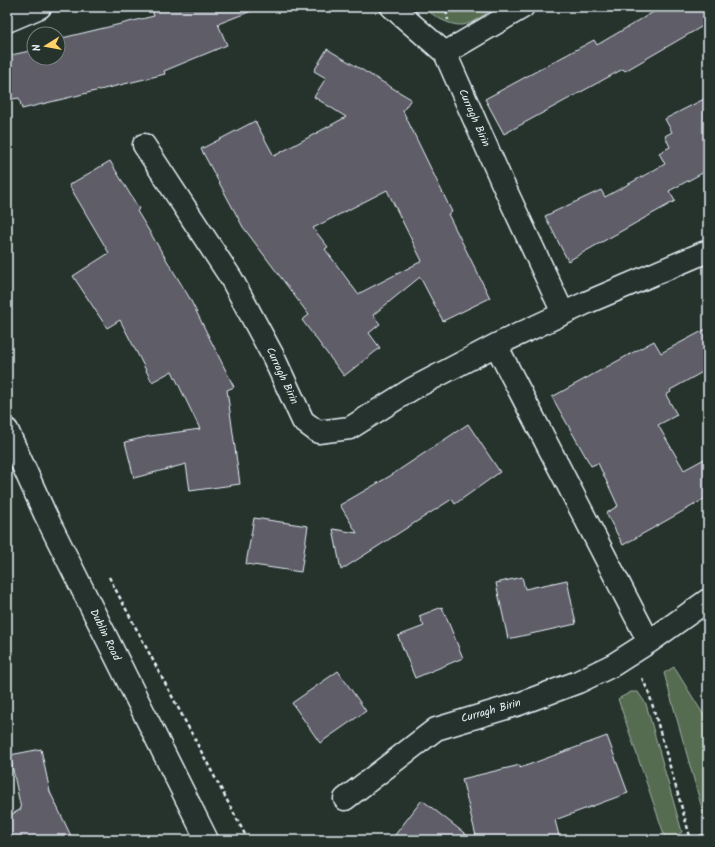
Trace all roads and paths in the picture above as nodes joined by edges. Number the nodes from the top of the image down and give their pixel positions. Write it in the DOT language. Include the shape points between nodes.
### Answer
graph roads {
  1 [pos="40,7"];
  2 [pos="392,7"];
  3 [pos="441,7"];
  4 [pos="468,7"];
  5 [pos="523,7"];
  6 [pos="446,10"];
  7 [pos="7,20"];
  8 [pos="448,22"];
  9 [pos="445,54"];
  10 [pos="144,145"];
  11 [pos="708,252"];
  12 [pos="563,313"];
  13 [pos="496,345"];
  14 [pos="7,430"];
  15 [pos="109,577"];
  16 [pos="708,600"];
  17 [pos="649,642"];
  18 [pos="628,655"];
  19 [pos="344,799"];
  20 [pos="708,832"];
  21 [pos="206,840"];
  22 [pos="248,840"];
  23 [pos="692,840"];
  1 -- 7 [label="street"];
  2 -- 9 [label="street, Curragh Birin"];
  3 -- 6 [label="path"];
  4 -- 6 [label="path" via="457,11"];
  5 -- 9 [label="street"];
  6 -- 8 [label="path"];
  9 -- 12 [label="street, Curragh Birin"];
  10 -- 13 [label="street, Curragh Birin" via="234,284 273,356 303,421 318,432 350,428 412,389"];
  11 -- 12 [label="street, Curragh Birin"];
  12 -- 13 [label="street, Curragh Birin"];
  13 -- 17 [label="street"];
  14 -- 21 [label="street, Dublin Road" via="48,521"];
  15 -- 22 [label="path"];
  16 -- 17 [label="street, Curragh Birin"];
  17 -- 18 [label="street, Curragh Birin"];
  18 -- 19 [label="street, Curragh Birin" via="578,682 537,698 436,729"];
  18 -- 23 [label="path" via="649,693"];
  20 -- 23 [label="path"];
}
